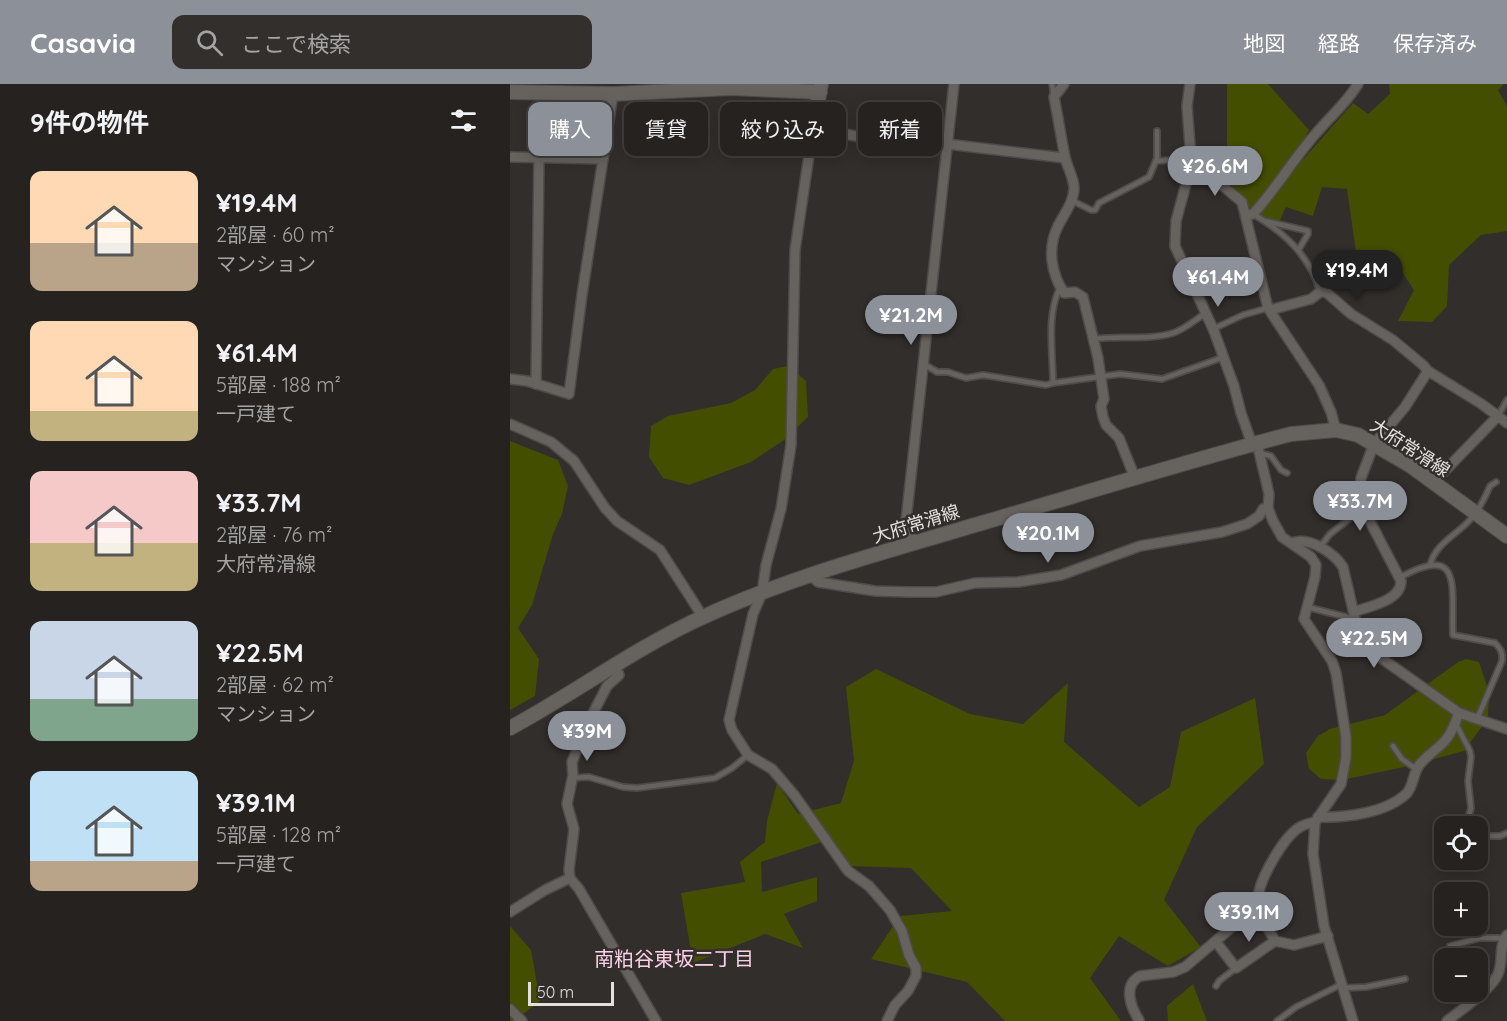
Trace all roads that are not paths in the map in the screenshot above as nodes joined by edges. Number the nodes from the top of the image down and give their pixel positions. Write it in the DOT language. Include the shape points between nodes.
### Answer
graph roads {
  1 [pos="954,84"];
  2 [pos="1052,84"];
  3 [pos="1064,84"];
  4 [pos="1190,84"];
  5 [pos="1358,84"];
  6 [pos="655,88"];
  7 [pos="821,88"];
  8 [pos="510,92"];
  9 [pos="613,94"];
  10 [pos="1054,97"];
  11 [pos="1157,131"];
  12 [pos="846,134"];
  13 [pos="947,144"];
  14 [pos="539,156"];
  15 [pos="809,156"];
  16 [pos="510,157"];
  17 [pos="1065,158"];
  18 [pos="603,159"];
  19 [pos="1191,159"];
  20 [pos="1156,161"];
  21 [pos="1189,173"];
  22 [pos="1071,200"];
  23 [pos="1250,214"];
  24 [pos="1265,221"];
  25 [pos="1299,249"];
  26 [pos="1060,287"];
  27 [pos="1320,292"];
  28 [pos="1269,309"];
  29 [pos="1206,313"];
  30 [pos="1213,329"];
  31 [pos="1093,339"];
  32 [pos="1224,357"];
  33 [pos="922,364"];
  34 [pos="1428,371"];
  35 [pos="1101,378"];
  36 [pos="510,379"];
  37 [pos="1053,383"];
  38 [pos="536,384"];
  39 [pos="1507,400"];
  40 [pos="1498,416"];
  41 [pos="1507,423"];
  42 [pos="510,424"];
  43 [pos="1336,430"];
  44 [pos="1374,444"];
  45 [pos="1256,447"];
  46 [pos="1287,473"];
  47 [pos="1134,478"];
  48 [pos="1496,482"];
  49 [pos="1433,483"];
  50 [pos="1268,507"];
  51 [pos="1363,508"];
  52 [pos="1473,513"];
  53 [pos="1507,536"];
  54 [pos="913,543"];
  55 [pos="1293,543"];
  56 [pos="1320,547"];
  57 [pos="1430,565"];
  58 [pos="811,574"];
  59 [pos="1399,578"];
  60 [pos="762,592"];
  61 [pos="1307,607"];
  62 [pos="1355,615"];
  63 [pos="703,617"];
  64 [pos="615,666"];
  65 [pos="1459,713"];
  66 [pos="1477,719"];
  67 [pos="1456,724"];
  68 [pos="510,728"];
  69 [pos="1507,729"];
  70 [pos="1393,746"];
  71 [pos="748,755"];
  72 [pos="1416,769"];
  73 [pos="572,778"];
  74 [pos="1469,816"];
  75 [pos="1317,819"];
  76 [pos="1507,833"];
  77 [pos="1488,836"];
  78 [pos="570,878"];
  79 [pos="1258,910"];
  80 [pos="510,912"];
  81 [pos="1328,936"];
  82 [pos="1506,937"];
  83 [pos="1275,941"];
  84 [pos="1216,942"];
  85 [pos="1450,946"];
  86 [pos="1236,968"];
  87 [pos="1405,979"];
  88 [pos="1343,986"];
  89 [pos="1216,987"];
  90 [pos="510,1010"];
  91 [pos="1139,1020"];
  92 [pos="522,1021"];
  93 [pos="656,1021"];
  94 [pos="887,1021"];
  95 [pos="1277,1021"];
  96 [pos="1353,1021"];
  97 [pos="1448,1021"];
  1 -- 13 [label="street"];
  2 -- 10 [label="lane"];
  3 -- 10 [label="street"];
  4 -- 19 [label="street" via="1187,106"];
  5 -- 23 [label="street" via="1272,193"];
  6 -- 7 [label="main road"];
  6 -- 9 [label="main road"];
  8 -- 9 [label="main road"];
  9 -- 18 [label="street"];
  10 -- 17 [label="street"];
  11 -- 20 [label="lane"];
  12 -- 13 [label="street" via="898,144"];
  13 -- 17 [label="street"];
  13 -- 33 [label="street"];
  14 -- 16 [label="street"];
  14 -- 18 [label="street"];
  14 -- 38 [label="street"];
  15 -- 60 [label="street" via="795,250 791,445"];
  17 -- 22 [label="street" via="1074,188"];
  18 -- 38 [label="street" via="569,394"];
  19 -- 20 [label="lane"];
  19 -- 21 [label="street"];
  20 -- 22 [label="lane" via="1149,177 1100,203 1095,210"];
  21 -- 23 [label="street" via="1208,178 1233,193"];
  21 -- 29 [label="street" via="1176,221 1175,246"];
  22 -- 26 [label="street" via="1052,247"];
  23 -- 24 [label="lane"];
  23 -- 28 [label="street"];
  24 -- 25 [label="lane"];
  24 -- 25 [label="lane" via="1308,231"];
  25 -- 27 [label="lane" via="1312,268"];
  26 -- 31 [label="street" via="1064,293 1075,292 1083,297"];
  26 -- 37 [label="lane" via="1052,311"];
  27 -- 28 [label="street"];
  27 -- 34 [label="street" via="1331,295 1351,314 1393,340"];
  28 -- 30 [label="lane" via="1243,315"];
  28 -- 43 [label="street" via="1319,385"];
  29 -- 30 [label="street"];
  29 -- 31 [label="lane" via="1176,332"];
  30 -- 32 [label="street"];
  31 -- 35 [label="street"];
  32 -- 35 [label="lane" via="1162,379 1120,374"];
  32 -- 45 [label="street"];
  33 -- 37 [label="lane" via="937,372 966,378 983,375"];
  33 -- 54 [label="street" via="906,521"];
  34 -- 40 [label="street"];
  34 -- 44 [label="street"];
  35 -- 37 [label="lane"];
  35 -- 47 [label="street" via="1102,417 1119,438"];
  36 -- 38 [label="street"];
  39 -- 40 [label="lane"];
  40 -- 41 [label="street"];
  40 -- 49 [label="street"];
  42 -- 63 [label="street" via="551,442 574,461 601,504 617,521 660,550"];
  43 -- 44 [label="main road, 大府常滑線"];
  43 -- 45 [label="main road, 大府常滑線" via="1292,434"];
  44 -- 49 [label="main road, 大府常滑線"];
  44 -- 51 [label="street" via="1361,478 1359,495"];
  45 -- 46 [label="lane"];
  45 -- 47 [label="main road, 大府常滑線"];
  45 -- 50 [label="street" via="1269,494"];
  47 -- 54 [label="main road, 大府常滑線"];
  48 -- 52 [label="lane"];
  49 -- 52 [label="main road, 大府常滑線"];
  50 -- 55 [label="street" via="1277,530"];
  50 -- 58 [label="street" via="1247,524 1222,532 1140,546 1061,575 1018,582 975,583 936,592 875,591 818,582"];
  51 -- 56 [label="lane"];
  51 -- 59 [label="street"];
  52 -- 53 [label="main road, 大府常滑線"];
  52 -- 57 [label="lane" via="1437,550"];
  54 -- 58 [label="main road, 大府常滑線"];
  55 -- 56 [label="street" via="1299,540"];
  55 -- 61 [label="street" via="1316,565"];
  56 -- 62 [label="street" via="1343,567"];
  57 -- 59 [label="lane"];
  57 -- 66 [label="lane" via="1444,567 1451,576 1453,635 1495,643 1503,654"];
  58 -- 60 [label="main road, 大府常滑線"];
  59 -- 62 [label="street" via="1401,586 1394,596"];
  60 -- 63 [label="main road, 大府常滑線"];
  60 -- 71 [label="street" via="753,614 729,720"];
  61 -- 62 [label="lane"];
  61 -- 75 [label="street" via="1304,618 1336,673 1346,737 1341,784"];
  62 -- 65 [label="street" via="1363,639 1374,653"];
  63 -- 64 [label="main road, 大府常滑線"];
  64 -- 68 [label="main road, 大府常滑線"];
  64 -- 73 [label="street" via="619,675 607,686 589,722 572,762"];
  65 -- 66 [label="street"];
  65 -- 67 [label="street"];
  66 -- 69 [label="street"];
  67 -- 72 [label="street"];
  67 -- 74 [label="lane" via="1471,758"];
  70 -- 72 [label="lane"];
  71 -- 73 [label="lane" via="715,778 623,788 589,777"];
  71 -- 94 [label="street" via="772,769 848,871 869,886 902,931 916,976"];
  72 -- 75 [label="street" via="1407,792 1395,801 1364,813"];
  73 -- 78 [label="street" via="567,804 574,829"];
  75 -- 79 [label="street" via="1288,836 1261,885"];
  75 -- 81 [label="street" via="1314,854"];
  76 -- 77 [label="lane"];
  78 -- 80 [label="street"];
  78 -- 93 [label="street"];
  79 -- 83 [label="street"];
  79 -- 84 [label="street" via="1245,916"];
  81 -- 83 [label="street" via="1294,945"];
  81 -- 88 [label="street"];
  82 -- 85 [label="lane" via="1480,938"];
  82 -- 97 [label="street" via="1496,978"];
  83 -- 86 [label="street"];
  84 -- 86 [label="street"];
  84 -- 91 [label="street" via="1180,970 1136,978 1130,995"];
  86 -- 89 [label="lane"];
  87 -- 88 [label="lane" via="1366,987"];
  88 -- 95 [label="lane" via="1296,1007"];
  88 -- 96 [label="street"];
  90 -- 92 [label="street"];
}
